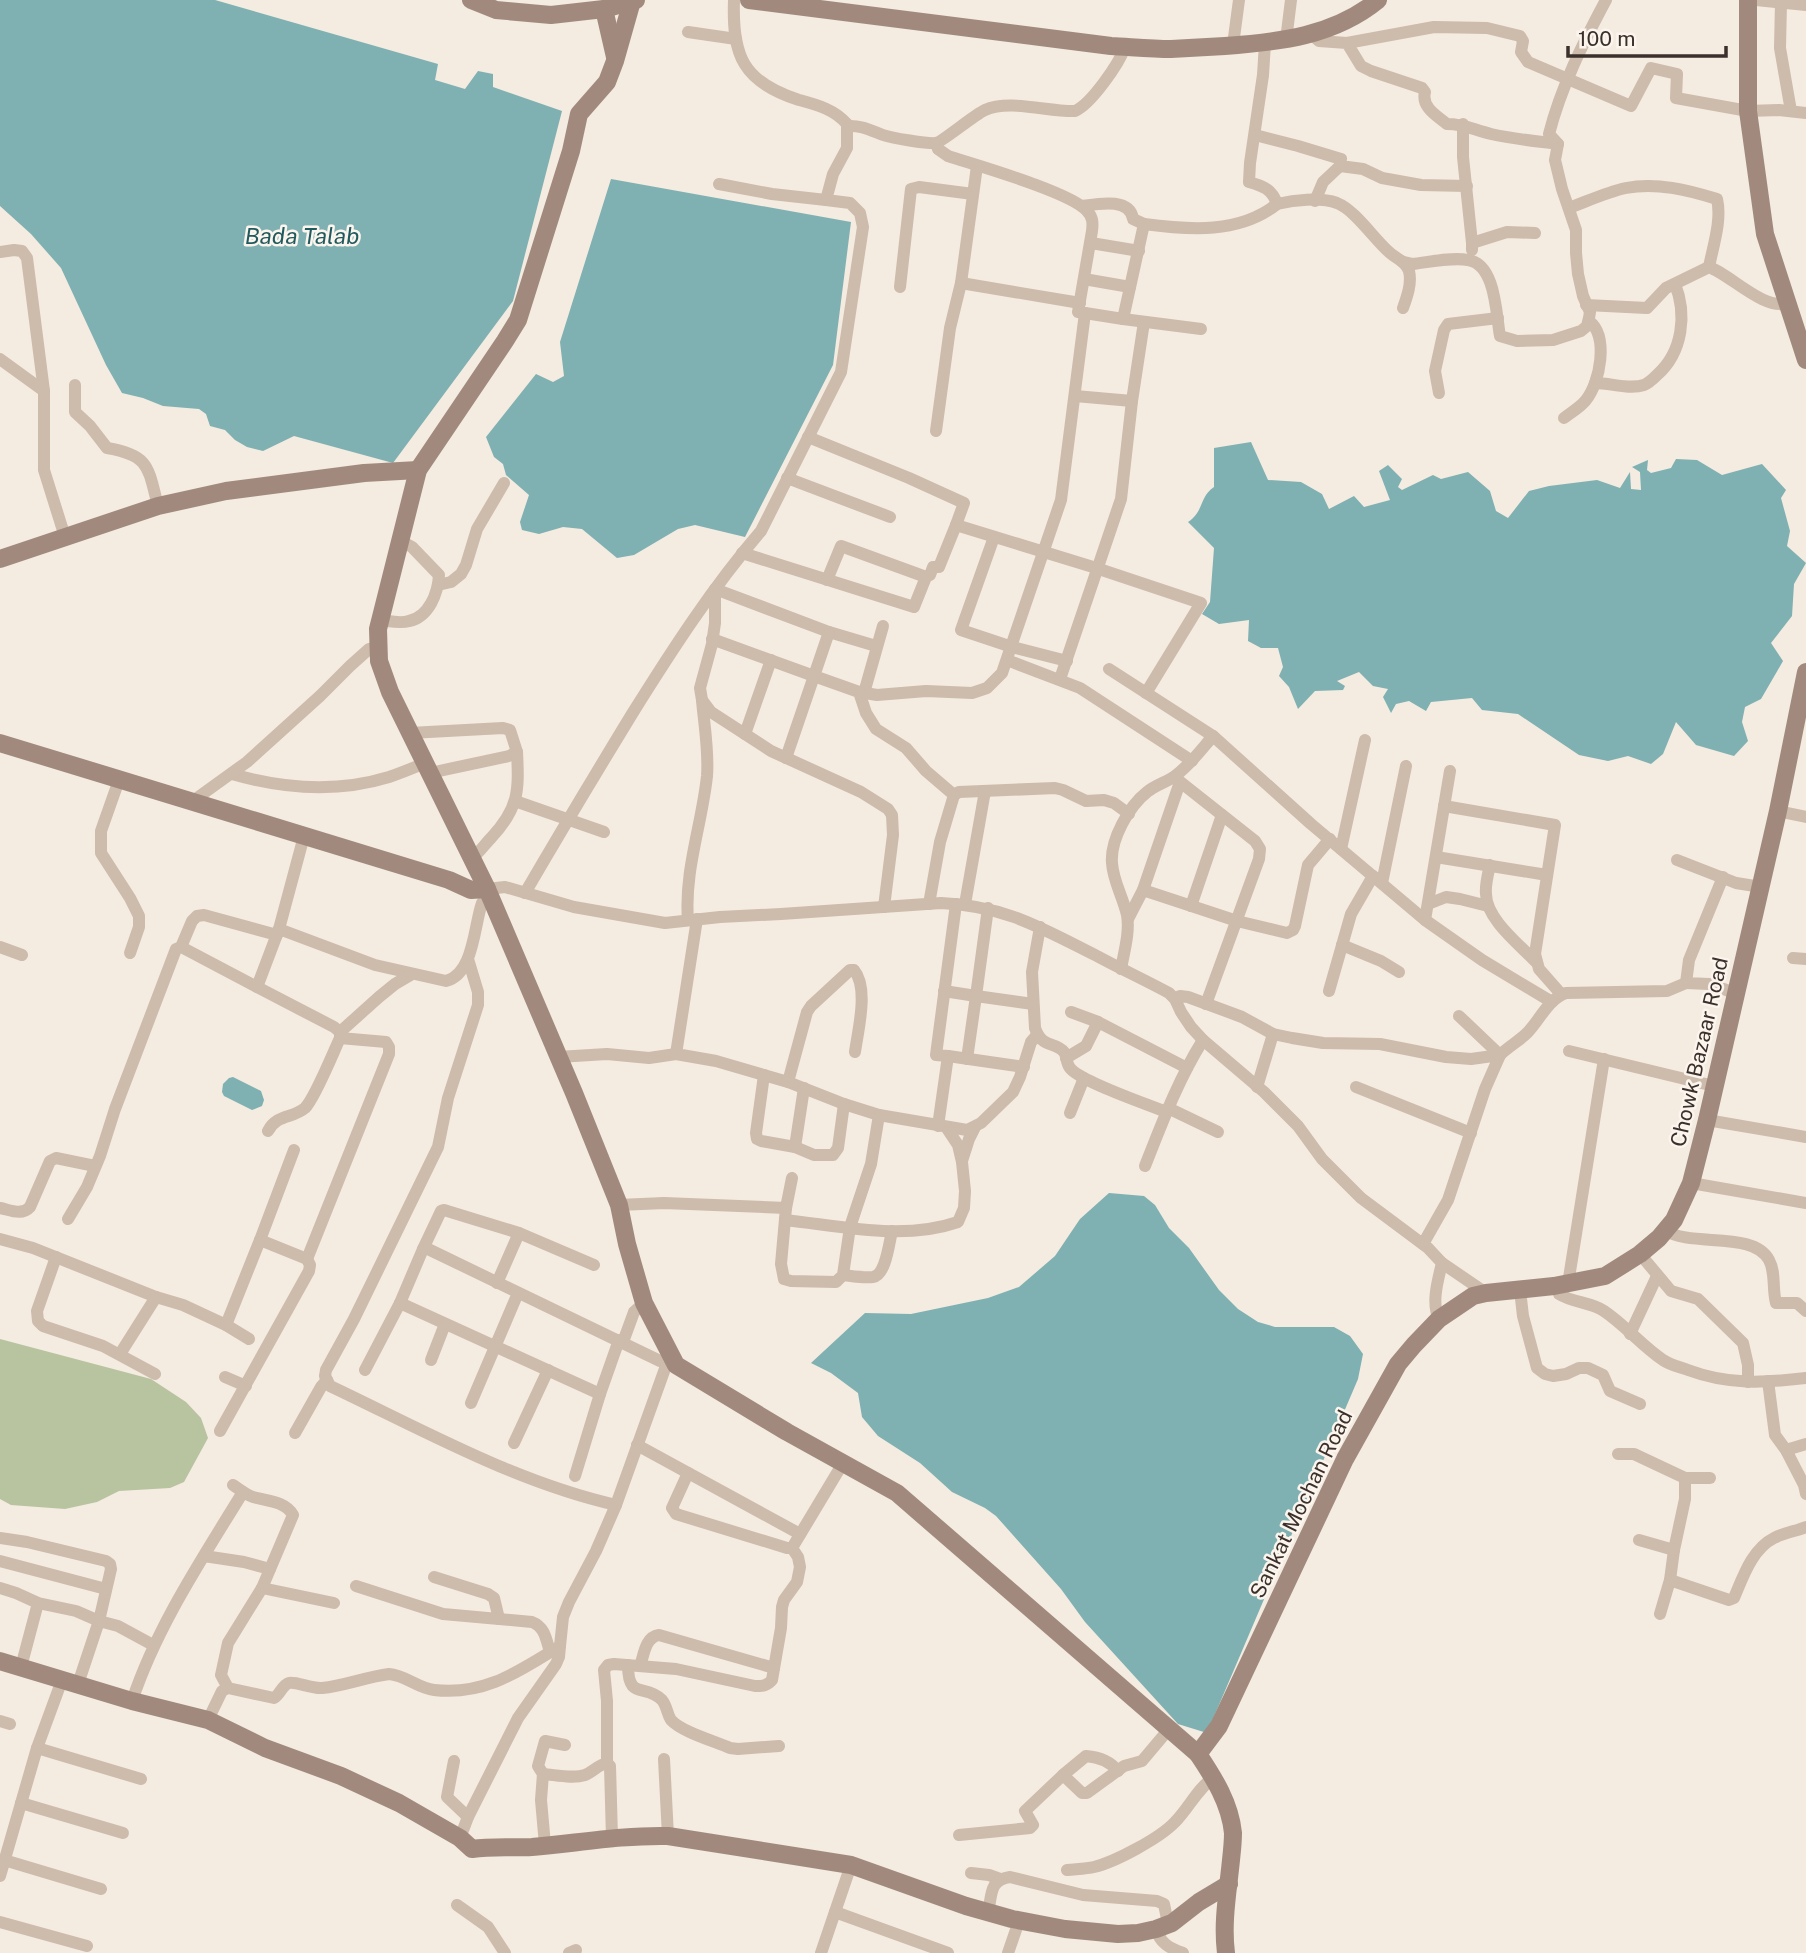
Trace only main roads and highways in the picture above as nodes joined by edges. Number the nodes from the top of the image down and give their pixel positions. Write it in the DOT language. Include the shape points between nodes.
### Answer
graph roads {
  1 [pos="471,0"];
  2 [pos="749,0"];
  3 [pos="1378,0"];
  4 [pos="1748,0"];
  5 [pos="634,1"];
  6 [pos="769,1"];
  7 [pos="604,9"];
  8 [pos="615,61"];
  9 [pos="1806,360"];
  10 [pos="418,470"];
  11 [pos="0,559"];
  12 [pos="1806,672"];
  13 [pos="0,743"];
  14 [pos="483,897"];
  15 [pos="1480,1295"];
  16 [pos="0,1661"];
  17 [pos="1198,1754"];
  18 [pos="1229,1884"];
  19 [pos="1226,1953"];
  1 -- 7 [label="main road" via="496,9 551,15"];
  2 -- 6 [label="main road"];
  3 -- 6 [label="main road" via="1335,27 1286,40 1169,49"];
  4 -- 9 [label="main road" via="1748,111 1765,234"];
  5 -- 7 [label="main road"];
  5 -- 8 [label="main road"];
  7 -- 8 [label="main road"];
  8 -- 10 [label="main road" via="607,82 579,114 517,320"];
  10 -- 11 [label="main road" via="226,491 158,506"];
  10 -- 14 [label="main road" via="380,620 379,661 472,858"];
  12 -- 15 [label="main road, Chowk Bazaar Road" via="1707,1120 1691,1183 1674,1220 1640,1254 1605,1276"];
  13 -- 14 [label="main road" via="449,880"];
  14 -- 17 [label="main road" via="595,1142 619,1205 644,1303 671,1364 897,1493"];
  15 -- 17 [label="main road, Sankat Mochan Road" via="1439,1319 1398,1364 1345,1459 1219,1726"];
  16 -- 18 [label="main road" via="208,1720 265,1748 361,1784 472,1849 668,1836 851,1865 988,1913 1065,1929 1118,1934 1162,1927"];
  17 -- 18 [label="main road" via="1226,1804 1233,1836"];
  18 -- 19 [label="main road"];
}
